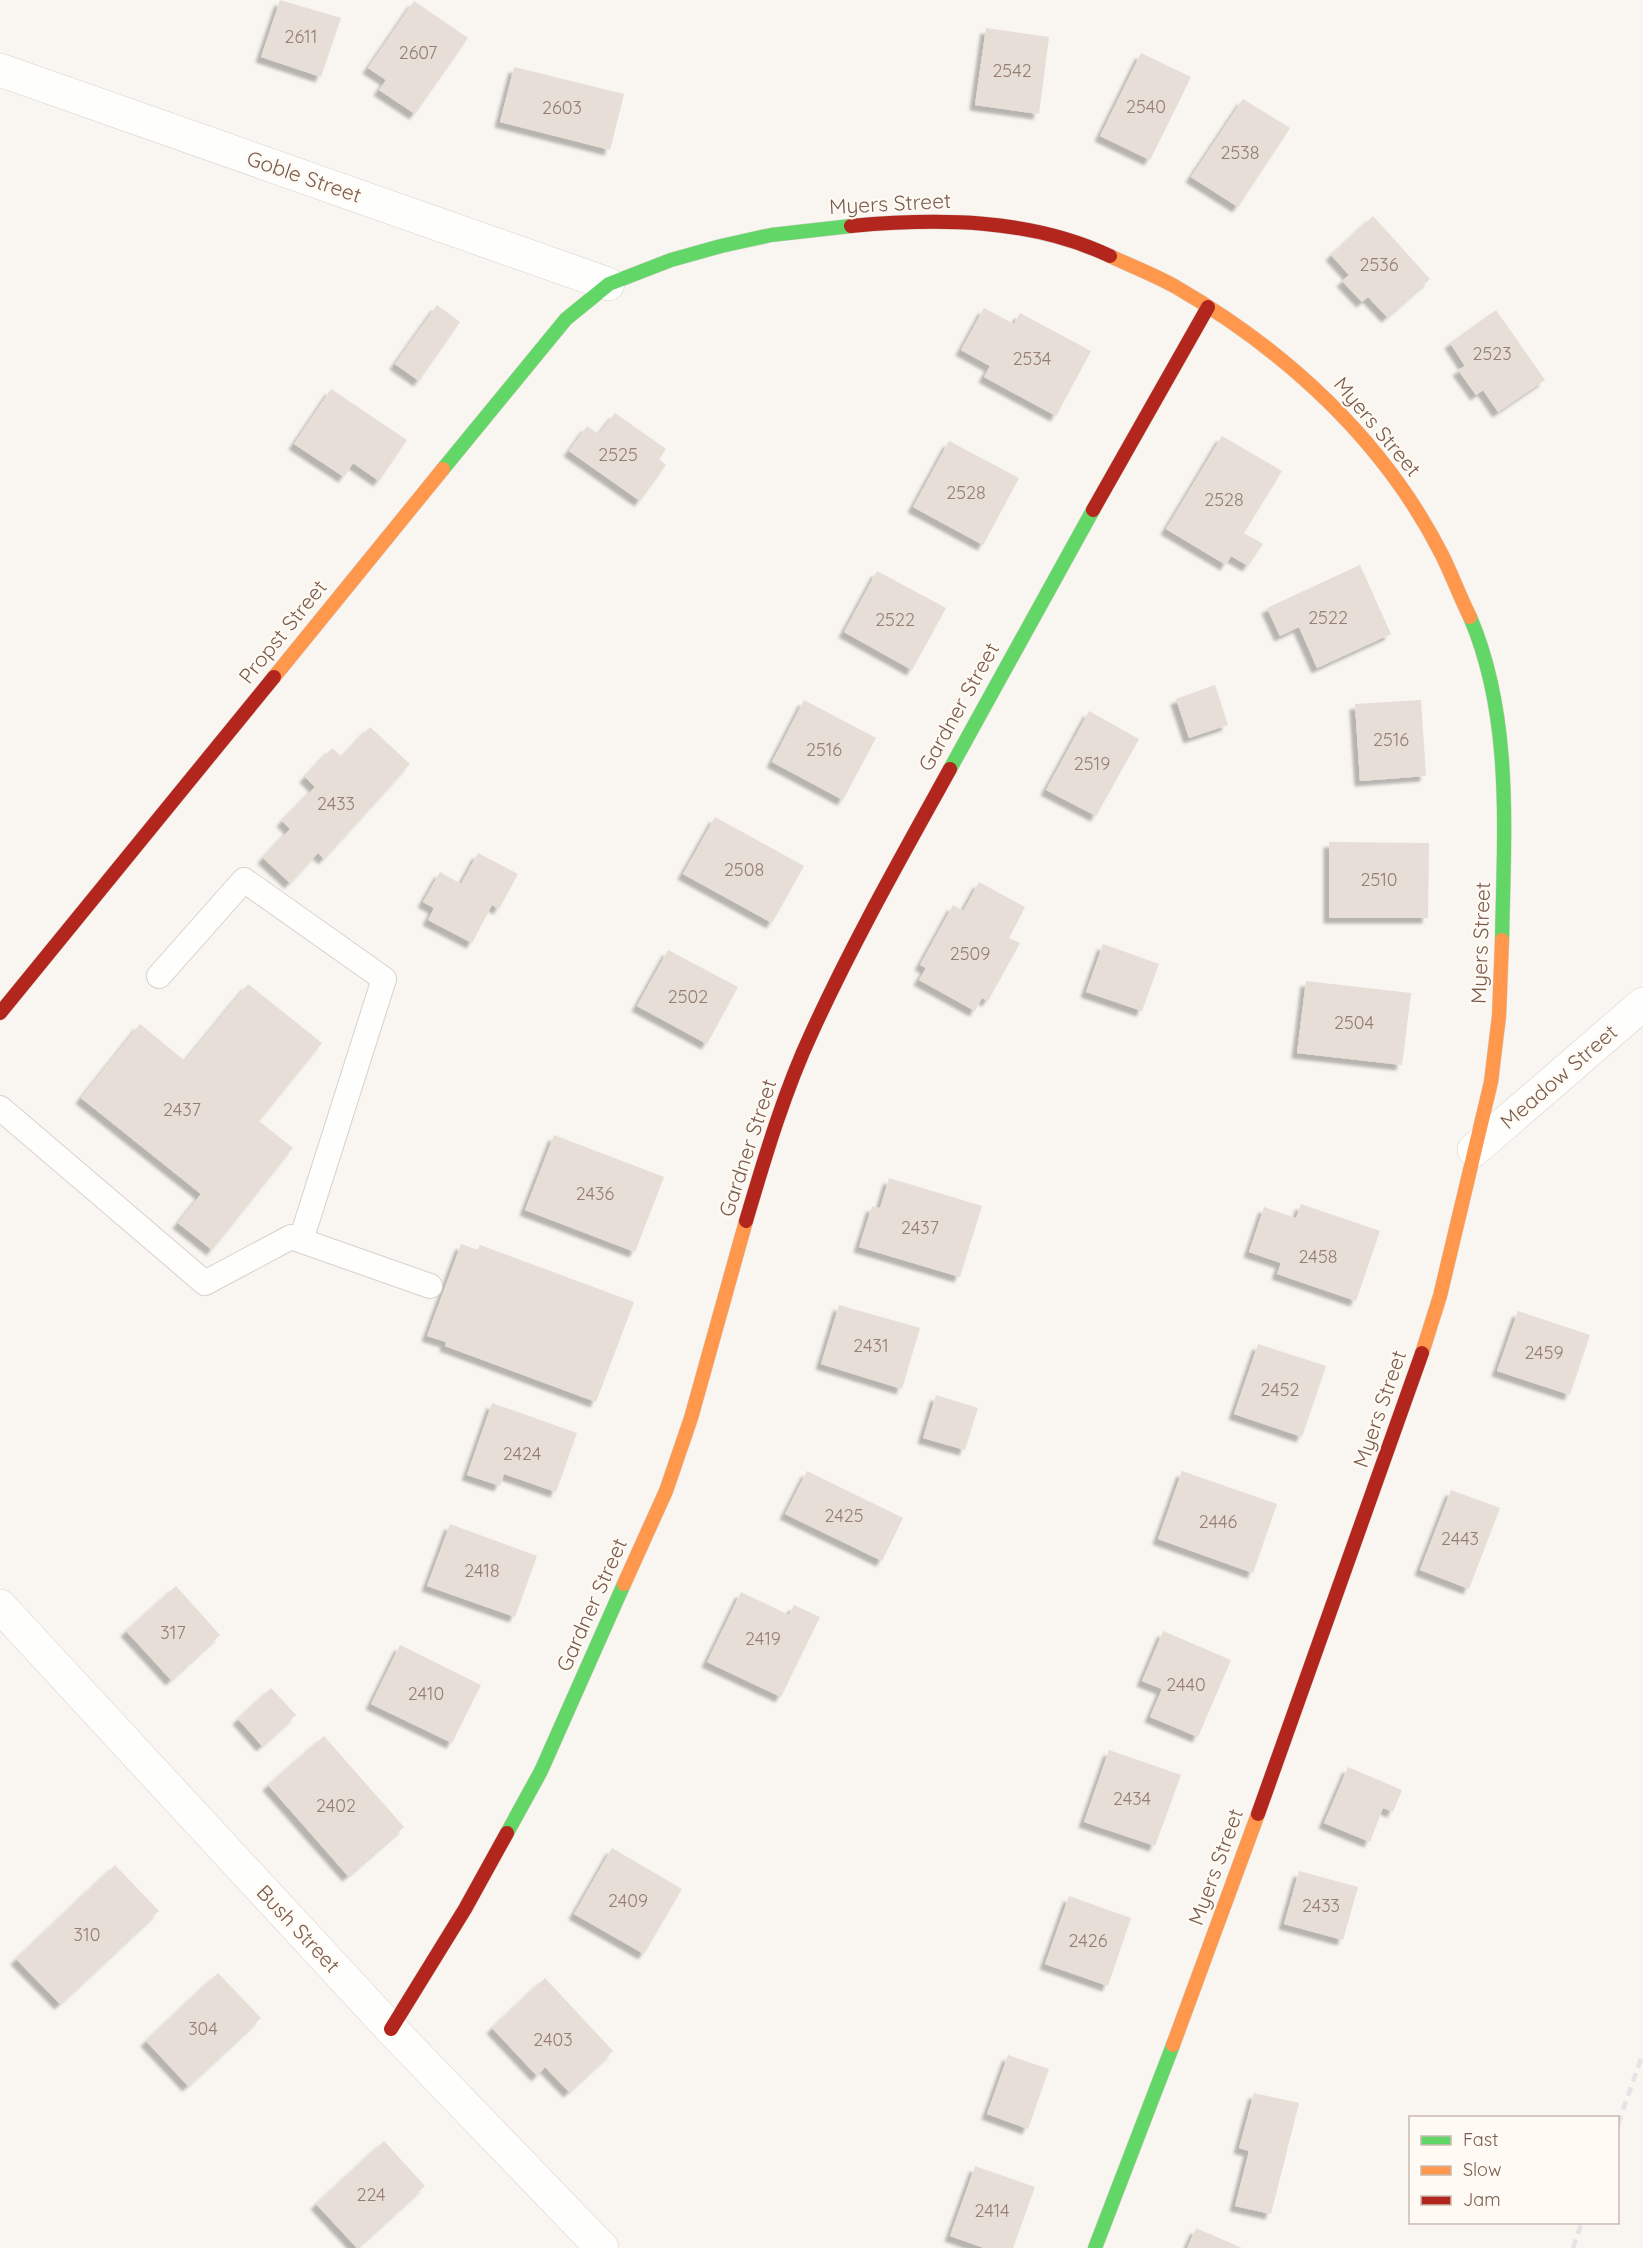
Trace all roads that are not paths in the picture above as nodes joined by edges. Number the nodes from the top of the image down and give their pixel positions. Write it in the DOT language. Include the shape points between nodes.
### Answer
graph roads {
  1 [pos="0,70"];
  2 [pos="608,284"];
  3 [pos="1208,307"];
  4 [pos="159,976"];
  5 [pos="1643,1004"];
  6 [pos="0,1013"];
  7 [pos="0,1108"];
  8 [pos="1474,1150"];
  9 [pos="301,1240"];
  10 [pos="430,1286"];
  11 [pos="0,1606"];
  12 [pos="391,2029"];
  13 [pos="602,2248"];
  14 [pos="1095,2248"];
  1 -- 2 [label="street, Goble Street"];
  2 -- 3 [label="street, Myers Street" via="723,243 810,229 910,220 958,221 1023,228 1072,240 1163,280"];
  2 -- 6 [label="street, Propst Street" via="566,319"];
  3 -- 8 [label="street, Myers Street" via="1277,352 1335,404 1394,474 1467,605 1494,701 1505,792 1502,993 1490,1085"];
  3 -- 12 [label="street, Gardner Street" via="1047,590 864,926 811,1033 774,1128 691,1418 666,1491 541,1771 465,1909"];
  4 -- 9 [label="lane" via="244,880 384,979"];
  5 -- 8 [label="street, Meadow Street"];
  7 -- 9 [label="lane" via="205,1283 291,1237"];
  8 -- 14 [label="street, Myers Street" via="1430,1330 1302,1694"];
  9 -- 10 [label="lane"];
  11 -- 12 [label="street, Bush Street"];
  12 -- 13 [label="street, Bush Street"];
}
